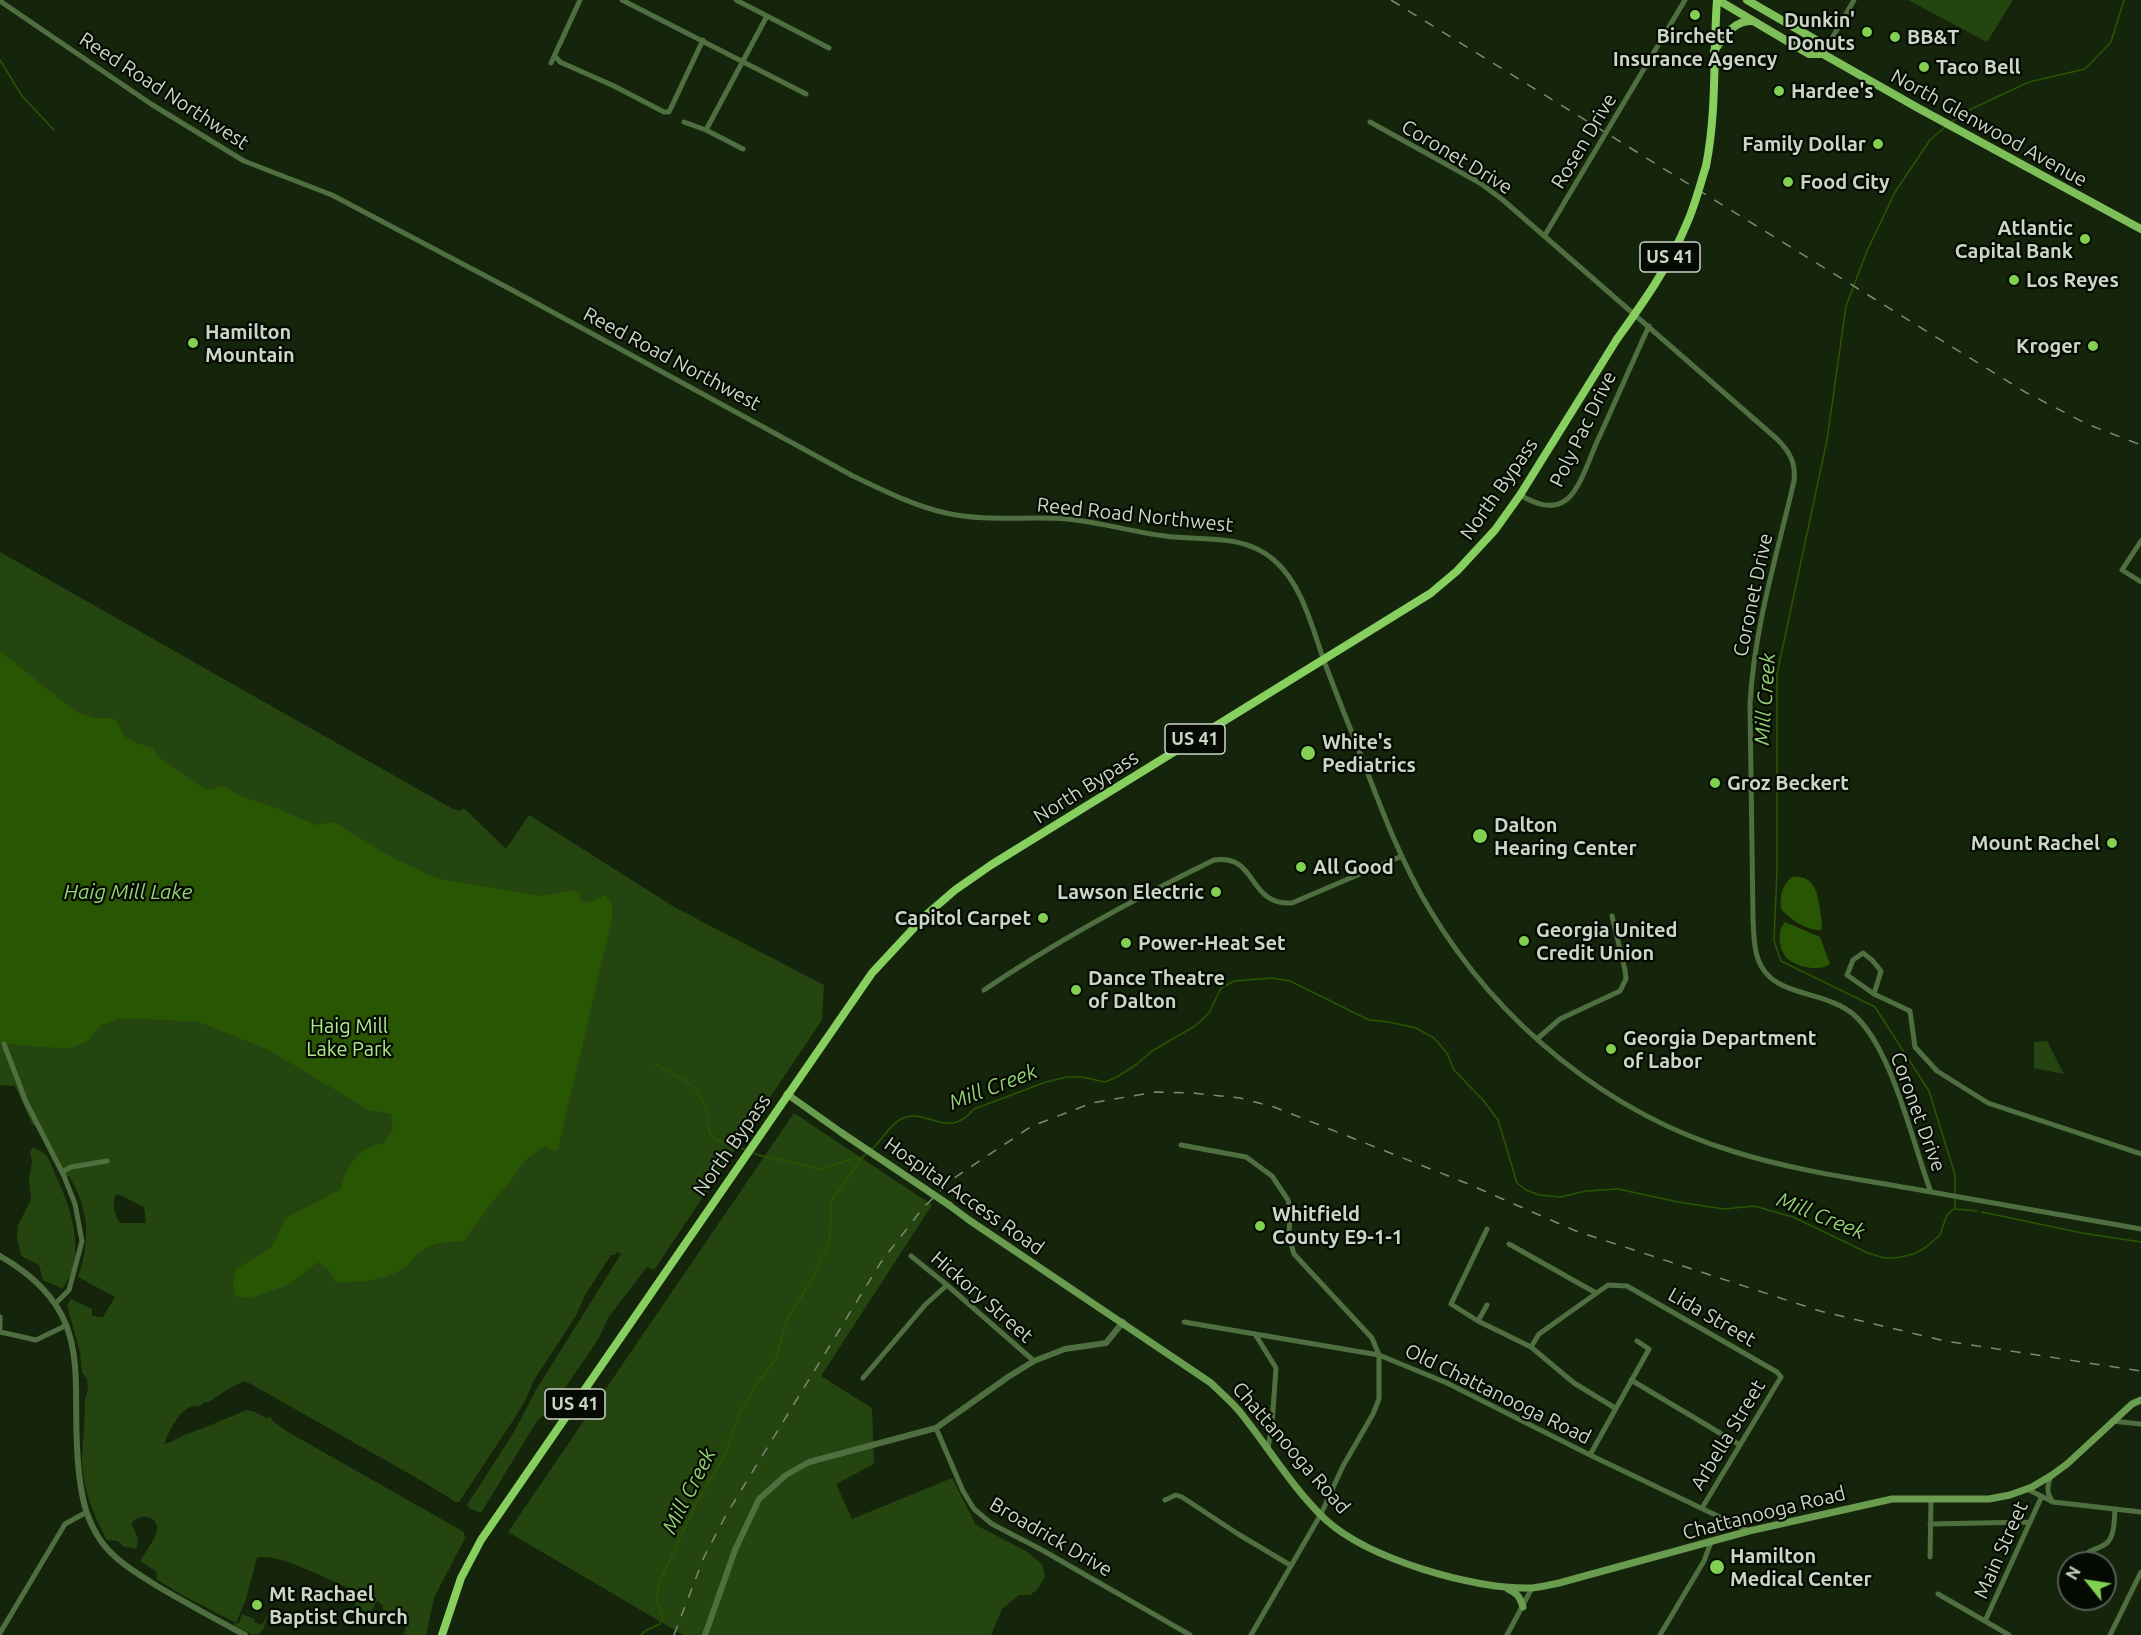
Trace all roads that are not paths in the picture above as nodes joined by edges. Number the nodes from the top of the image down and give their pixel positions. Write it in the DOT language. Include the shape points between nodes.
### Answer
graph roads {
  1 [pos="580,0"];
  2 [pos="622,0"];
  3 [pos="736,0"];
  4 [pos="1685,0"];
  5 [pos="1717,0"];
  6 [pos="1747,0"];
  7 [pos="1854,0"];
  8 [pos="0,1"];
  9 [pos="767,16"];
  10 [pos="1753,21"];
  11 [pos="703,40"];
  12 [pos="829,48"];
  13 [pos="1714,51"];
  14 [pos="1823,54"];
  15 [pos="555,56"];
  16 [pos="743,60"];
  17 [pos="552,63"];
  18 [pos="806,94"];
  19 [pos="684,122"];
  20 [pos="1370,122"];
  21 [pos="706,130"];
  22 [pos="743,149"];
  23 [pos="2141,229"];
  24 [pos="1545,235"];
  25 [pos="1649,326"];
  26 [pos="1520,495"];
  27 [pos="2141,541"];
  28 [pos="2141,582"];
  29 [pos="1324,660"];
  30 [pos="1401,856"];
  31 [pos="1612,916"];
  32 [pos="984,990"];
  33 [pos="1874,994"];
  34 [pos="1537,1039"];
  35 [pos="4,1044"];
  36 [pos="787,1094"];
  37 [pos="1181,1145"];
  38 [pos="2141,1154"];
  39 [pos="108,1161"];
  40 [pos="62,1172"];
  41 [pos="1931,1192"];
  42 [pos="1487,1229"];
  43 [pos="2141,1229"];
  44 [pos="1509,1244"];
  45 [pos="0,1256"];
  46 [pos="911,1256"];
  47 [pos="947,1284"];
  48 [pos="1596,1293"];
  49 [pos="55,1304"];
  50 [pos="1487,1305"];
  51 [pos="0,1317"];
  52 [pos="1478,1321"];
  53 [pos="1123,1322"];
  54 [pos="1184,1322"];
  55 [pos="66,1325"];
  56 [pos="0,1330"];
  57 [pos="1256,1334"];
  58 [pos="1637,1341"];
  59 [pos="1531,1347"];
  60 [pos="1379,1355"];
  61 [pos="1034,1361"];
  62 [pos="1780,1377"];
  63 [pos="863,1378"];
  64 [pos="1631,1380"];
  65 [pos="2141,1400"];
  66 [pos="1615,1408"];
  67 [pos="2112,1421"];
  68 [pos="2141,1424"];
  69 [pos="936,1428"];
  70 [pos="1740,1445"];
  71 [pos="1268,1448"];
  72 [pos="1590,1455"];
  73 [pos="2052,1475"];
  74 [pos="2027,1489"];
  75 [pos="2041,1497"];
  76 [pos="1931,1499"];
  77 [pos="1165,1500"];
  78 [pos="2053,1502"];
  79 [pos="1702,1508"];
  80 [pos="2115,1509"];
  81 [pos="2141,1512"];
  82 [pos="85,1513"];
  83 [pos="1321,1514"];
  84 [pos="2030,1522"];
  85 [pos="1930,1524"];
  86 [pos="1749,1531"];
  87 [pos="1711,1542"];
  88 [pos="2089,1551"];
  89 [pos="1930,1557"];
  90 [pos="1290,1565"];
  91 [pos="2141,1572"];
  92 [pos="1503,1586"];
  93 [pos="1532,1588"];
  94 [pos="1938,1594"];
  95 [pos="1522,1607"];
  96 [pos="1985,1621"];
  97 [pos="0,1633"];
  98 [pos="245,1635"];
  99 [pos="442,1635"];
  100 [pos="705,1635"];
  101 [pos="1190,1635"];
  102 [pos="1251,1635"];
  103 [pos="1507,1635"];
  104 [pos="1660,1635"];
  105 [pos="2009,1635"];
  106 [pos="2110,1635"];
  1 -- 15 [label="street"];
  2 -- 11 [label="street"];
  3 -- 9 [label="street"];
  4 -- 24 [label="street, Rosen Drive"];
  5 -- 10 [label="main road, North Glenwood Avenue"];
  5 -- 13 [label="highway, North Bypass / US 41"];
  6 -- 14 [label="main road, North Glenwood Avenue" via="1816,40"];
  7 -- 14 [label="street"];
  8 -- 29 [label="street, Reed Road Northwest" via="151,104 244,161 332,195 890,493 945,513 970,517 1066,519 1162,536 1242,542 1260,550 1279,564 1292,582"];
  9 -- 12 [label="street"];
  9 -- 16 [label="street"];
  10 -- 13 [label="main road" via="1730,29"];
  10 -- 14 [label="main road, North Glenwood Avenue" via="1809,54"];
  11 -- 15 [label="street" via="669,112 560,63"];
  11 -- 16 [label="street"];
  13 -- 26 [label="highway, North Bypass / US 41, bridge" via="1712,123 1706,166 1677,243"];
  14 -- 23 [label="main road, North Glenwood Avenue"];
  15 -- 17 [label="street"];
  16 -- 18 [label="street"];
  16 -- 21 [label="street"];
  19 -- 21 [label="street"];
  20 -- 24 [label="street, Coronet Drive" via="1480,183"];
  21 -- 22 [label="street"];
  24 -- 25 [label="street, Coronet Drive"];
  25 -- 26 [label="street, Poly Pac Drive" via="1570,497 1551,505"];
  25 -- 41 [label="street, Coronet Drive" via="1777,439 1794,462 1794,481 1751,675 1755,950 1769,978 1787,988 1841,1005 1865,1027 1884,1058"];
  26 -- 29 [label="highway, North Bypass / US 41" via="1495,530 1431,593"];
  27 -- 28 [label="street" via="2122,570"];
  29 -- 30 [label="street, Reed Road Northwest"];
  29 -- 36 [label="highway, North Bypass / US 41" via="956,890 910,931 872,973"];
  30 -- 32 [label="street" via="1285,904 1264,896 1237,863 1214,860 1099,918"];
  30 -- 34 [label="street, Reed Road Northwest" via="1464,961"];
  31 -- 34 [label="street" via="1625,970 1624,986 1612,996 1560,1019"];
  33 -- 33 [label="street" via="1847,975 1853,960 1863,953 1881,971"];
  33 -- 38 [label="street" via="1910,1011 1915,1047 1936,1071 1988,1103"];
  34 -- 41 [label="street, Reed Road Northwest" via="1604,1091 1710,1144 1793,1167"];
  35 -- 40 [label="street" via="26,1102"];
  36 -- 53 [label="main road, Hospital Access Road, bridge"];
  36 -- 99 [label="highway, North Bypass / US 41" via="481,1540 460,1578"];
  37 -- 60 [label="street" via="1246,1156 1272,1176 1288,1200 1289,1237 1294,1254 1372,1338"];
  39 -- 40 [label="street" via="70,1167"];
  40 -- 49 [label="street" via="75,1204 82,1241 69,1290"];
  41 -- 43 [label="street, Coronet Drive"];
  42 -- 52 [label="street" via="1451,1305"];
  44 -- 48 [label="street"];
  45 -- 49 [label="street" via="35,1280"];
  46 -- 47 [label="street, Hickory Street"];
  47 -- 61 [label="street, Hickory Street"];
  47 -- 63 [label="street"];
  48 -- 59 [label="street" via="1539,1334"];
  48 -- 62 [label="street, Lida Street" via="1608,1285 1627,1286"];
  49 -- 55 [label="street"];
  50 -- 52 [label="street"];
  51 -- 56 [label="street"];
  52 -- 59 [label="street"];
  53 -- 61 [label="street" via="1106,1342 1065,1349"];
  53 -- 71 [label="main road, Chattanooga Road" via="1211,1383 1239,1410"];
  54 -- 57 [label="street, Old Chattanooga Road"];
  55 -- 56 [label="street" via="36,1340"];
  55 -- 82 [label="street" via="76,1364 77,1458"];
  57 -- 60 [label="street, Old Chattanooga Road"];
  57 -- 71 [label="street" via="1276,1368"];
  58 -- 64 [label="street" via="1649,1349"];
  59 -- 66 [label="street" via="1574,1383"];
  60 -- 72 [label="street, Old Chattanooga Road" via="1447,1383"];
  60 -- 83 [label="street" via="1379,1399"];
  61 -- 69 [label="street"];
  62 -- 70 [label="street, Arbella Street"];
  64 -- 66 [label="street"];
  64 -- 70 [label="street"];
  65 -- 67 [label="main road, Chattanooga Road"];
  66 -- 72 [label="street"];
  67 -- 68 [label="street"];
  67 -- 73 [label="main road, Chattanooga Road"];
  69 -- 100 [label="street" via="809,1462 786,1475 759,1499 735,1550"];
  69 -- 101 [label="street, Broadrick Drive" via="963,1491 974,1509 992,1524"];
  70 -- 79 [label="street, Arbella Street"];
  71 -- 83 [label="main road, Chattanooga Road"];
  72 -- 79 [label="street, Old Chattanooga Road"];
  73 -- 74 [label="main road, Chattanooga Road"];
  73 -- 78 [label="street" via="2047,1495"];
  74 -- 75 [label="street"];
  74 -- 76 [label="main road, Chattanooga Road" via="1989,1499"];
  75 -- 78 [label="street"];
  75 -- 84 [label="street, Main Street"];
  76 -- 85 [label="street"];
  76 -- 86 [label="main road, Chattanooga Road" via="1892,1499"];
  77 -- 90 [label="street" via="1182,1497"];
  78 -- 80 [label="street"];
  79 -- 86 [label="street, Old Chattanooga Road"];
  80 -- 81 [label="street"];
  80 -- 88 [label="street" via="2109,1540"];
  82 -- 97 [label="street" via="65,1524"];
  82 -- 98 [label="street" via="117,1560"];
  83 -- 90 [label="street"];
  83 -- 92 [label="main road, Chattanooga Road" via="1328,1522 1390,1557 1465,1580"];
  84 -- 85 [label="street"];
  84 -- 96 [label="street, Main Street"];
  85 -- 89 [label="street"];
  86 -- 87 [label="main road, Chattanooga Road"];
  87 -- 93 [label="main road, Chattanooga Road"];
  87 -- 104 [label="street"];
  90 -- 102 [label="street"];
  91 -- 106 [label="street"];
  92 -- 93 [label="main road, Chattanooga Road"];
  92 -- 95 [label="main road" via="1516,1593"];
  93 -- 95 [label="street"];
  94 -- 96 [label="street"];
  95 -- 103 [label="street"];
  96 -- 105 [label="street, Main Street"];
}
